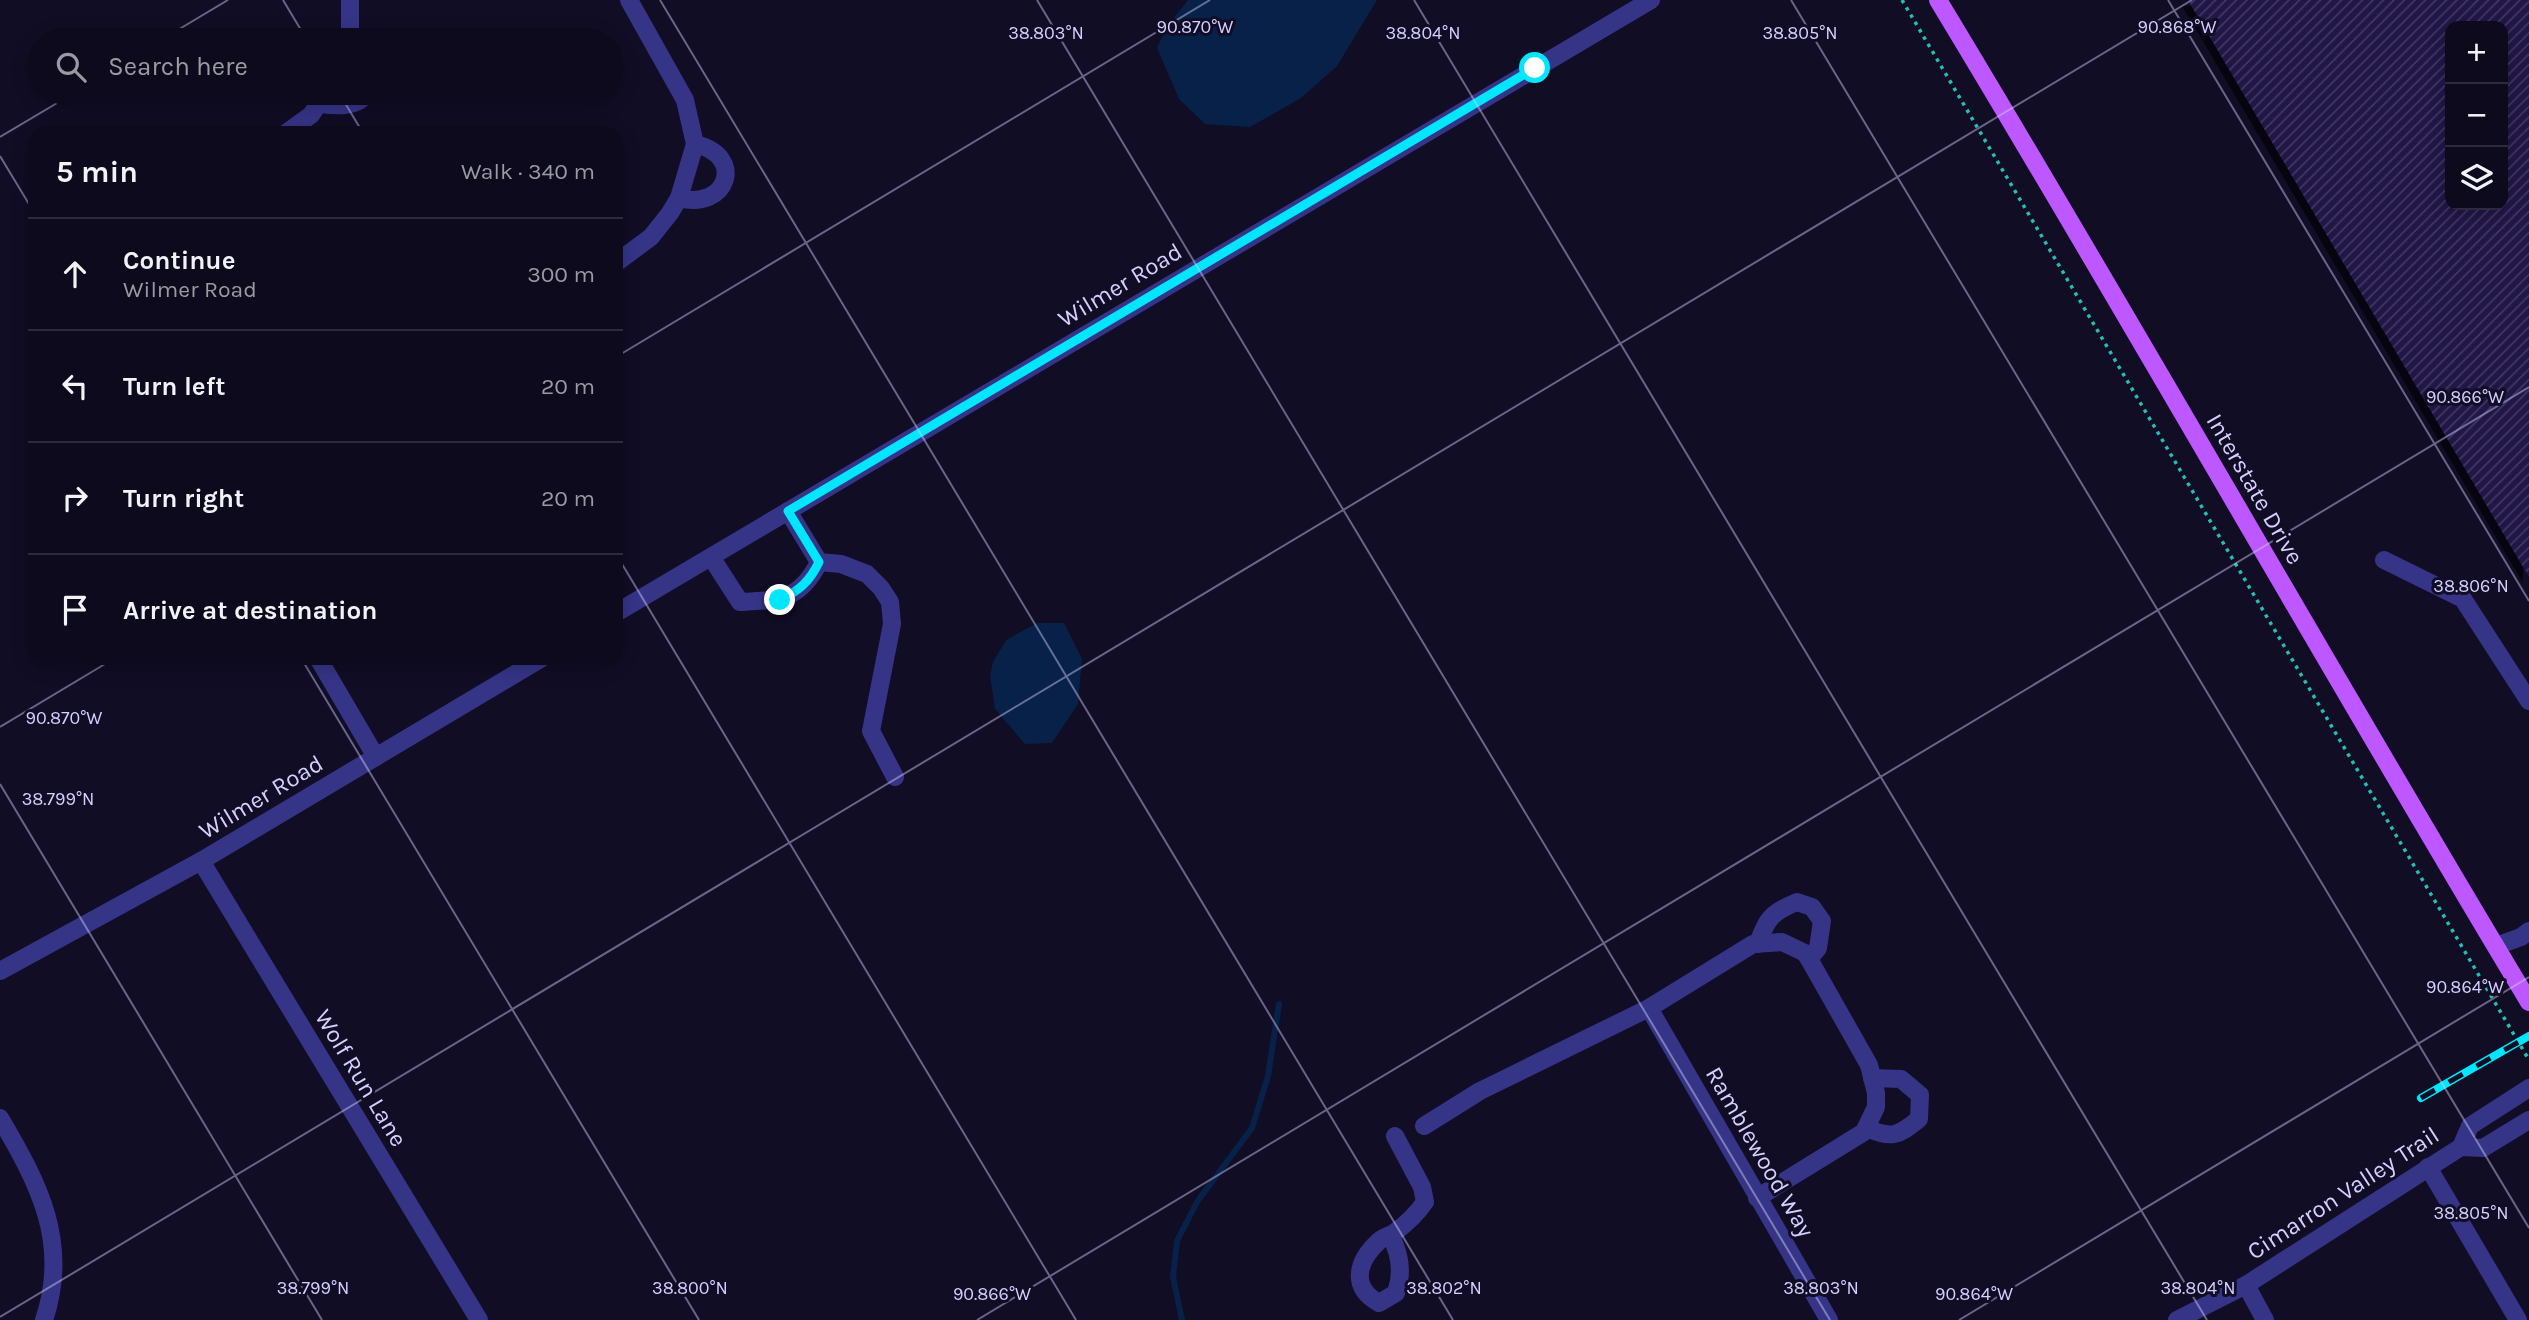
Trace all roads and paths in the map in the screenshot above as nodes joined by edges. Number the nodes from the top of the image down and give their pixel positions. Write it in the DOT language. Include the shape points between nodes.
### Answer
graph roads {
  1 [pos="350,0"];
  2 [pos="629,0"];
  3 [pos="1651,0"];
  4 [pos="1902,0"];
  5 [pos="1938,0"];
  6 [pos="350,28"];
  7 [pos="318,105"];
  8 [pos="296,126"];
  9 [pos="695,144"];
  10 [pos="679,198"];
  11 [pos="623,258"];
  12 [pos="788,511"];
  13 [pos="711,557"];
  14 [pos="2384,560"];
  15 [pos="819,562"];
  16 [pos="623,610"];
  17 [pos="322,665"];
  18 [pos="530,665"];
  19 [pos="2529,701"];
  20 [pos="376,757"];
  21 [pos="895,777"];
  22 [pos="201,861"];
  23 [pos="2529,931"];
  24 [pos="1758,944"];
  25 [pos="2496,946"];
  26 [pos="1809,959"];
  27 [pos="0,971"];
  28 [pos="2529,1002"];
  29 [pos="1649,1008"];
  30 [pos="2529,1060"];
  31 [pos="1872,1078"];
  32 [pos="2529,1088"];
  33 [pos="0,1118"];
  34 [pos="2529,1120"];
  35 [pos="1424,1126"];
  36 [pos="1866,1128"];
  37 [pos="1395,1136"];
  38 [pos="2461,1147"];
  39 [pos="2428,1167"];
  40 [pos="1757,1198"];
  41 [pos="1390,1236"];
  42 [pos="2246,1285"];
  43 [pos="44,1320"];
  44 [pos="479,1320"];
  45 [pos="1829,1320"];
  46 [pos="2177,1320"];
  47 [pos="2265,1320"];
  48 [pos="2518,1320"];
  1 -- 6 [label="street"];
  2 -- 9 [label="street" via="685,100"];
  3 -- 12 [label="street, Wilmer Road"];
  4 -- 30 [label="path"];
  5 -- 25 [label="main road, Interstate Drive"];
  7 -- 8 [label="street"];
  9 -- 10 [label="street"];
  9 -- 10 [label="street" via="715,152 725,164 727,177 720,191 706,199 692,202"];
  10 -- 11 [label="street" via="651,237"];
  12 -- 13 [label="street, Wilmer Road"];
  12 -- 15 [label="street"];
  13 -- 15 [label="street" via="740,602 780,600 795,593"];
  13 -- 16 [label="street, Wilmer Road"];
  14 -- 19 [label="street" via="2463,599"];
  15 -- 21 [label="street" via="867,574 890,602 892,624 871,731"];
  17 -- 20 [label="street"];
  18 -- 20 [label="street, Wilmer Road"];
  20 -- 22 [label="street, Wilmer Road"];
  22 -- 27 [label="street, Wilmer Road"];
  22 -- 44 [label="street, Wolf Run Lane"];
  23 -- 25 [label="street"];
  24 -- 26 [label="street" via="1782,942"];
  24 -- 26 [label="street" via="1764,924 1780,909 1797,902 1812,907 1822,921 1818,948"];
  24 -- 29 [label="street"];
  25 -- 28 [label="main road, Interstate Drive"];
  26 -- 31 [label="street"];
  29 -- 35 [label="street" via="1480,1091"];
  29 -- 40 [label="street, Ramblewood Way"];
  31 -- 36 [label="street" via="1876,1107"];
  31 -- 36 [label="street" via="1901,1079 1920,1095 1919,1119 1900,1134"];
  32 -- 38 [label="street, Cimarron Valley Trail" via="2470,1126"];
  33 -- 43 [label="street" via="26,1161 49,1223 54,1281"];
  34 -- 38 [label="street, Cimarron Valley Trail" via="2483,1148"];
  36 -- 40 [label="street"];
  37 -- 41 [label="street" via="1425,1202"];
  38 -- 39 [label="street, Cimarron Valley Trail"];
  39 -- 42 [label="street, Cimarron Valley Trail"];
  39 -- 48 [label="street"];
  40 -- 45 [label="street, Ramblewood Way"];
  42 -- 46 [label="street, Cimarron Valley Trail"];
  42 -- 47 [label="street"];
}
